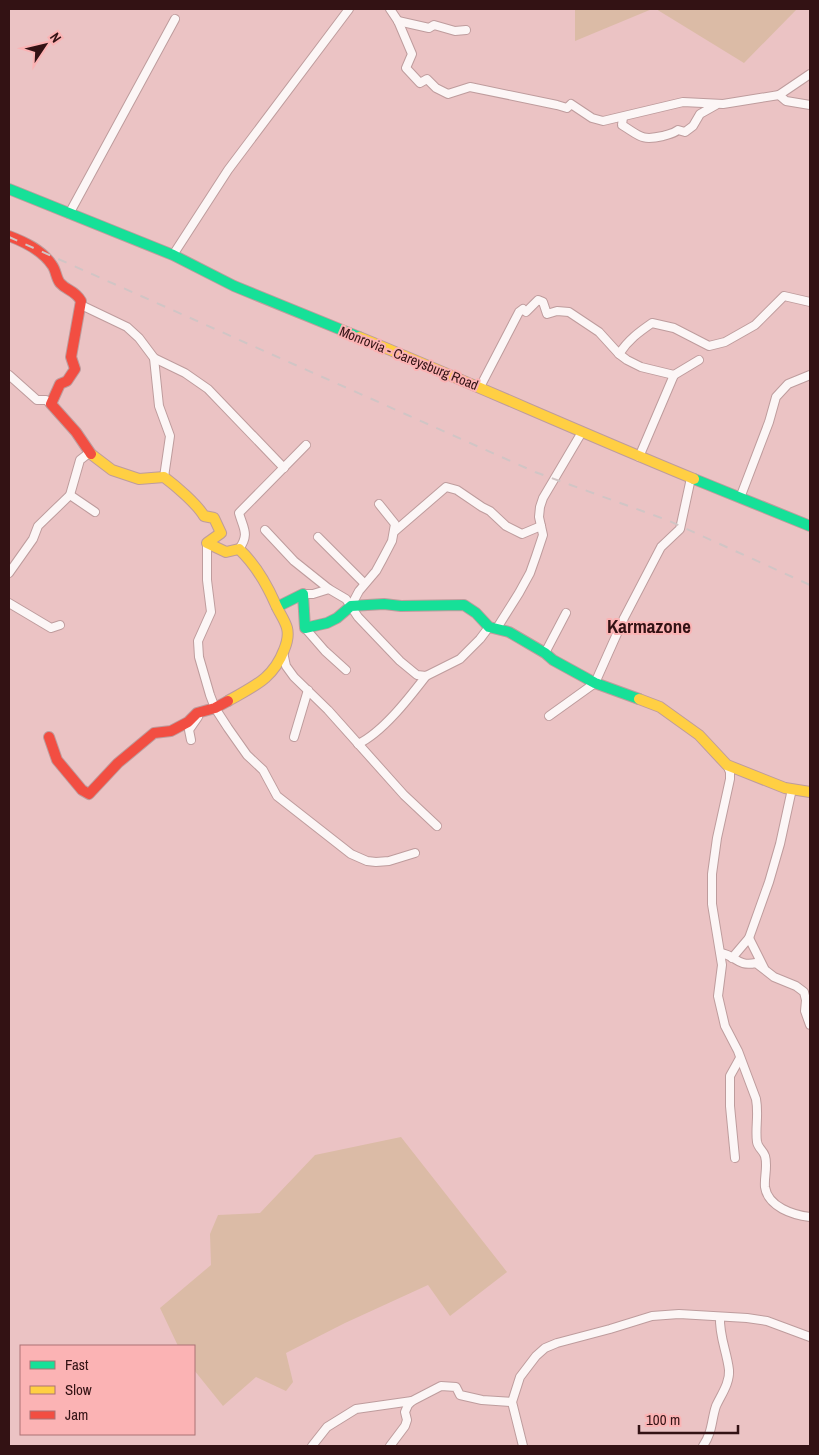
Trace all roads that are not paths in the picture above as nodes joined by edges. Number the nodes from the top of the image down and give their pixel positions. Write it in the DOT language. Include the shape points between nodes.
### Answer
graph roads {
  1 [pos="349,9"];
  2 [pos="390,9"];
  3 [pos="175,19"];
  4 [pos="398,21"];
  5 [pos="466,30"];
  6 [pos="810,74"];
  7 [pos="778,95"];
  8 [pos="718,104"];
  9 [pos="810,105"];
  10 [pos="623,117"];
  11 [pos="9,189"];
  12 [pos="70,214"];
  13 [pos="9,236"];
  14 [pos="173,255"];
  15 [pos="810,302"];
  16 [pos="81,306"];
  17 [pos="619,354"];
  18 [pos="154,358"];
  19 [pos="698,360"];
  20 [pos="9,375"];
  21 [pos="674,375"];
  22 [pos="810,375"];
  23 [pos="480,387"];
  24 [pos="51,404"];
  25 [pos="582,432"];
  26 [pos="306,445"];
  27 [pos="90,453"];
  28 [pos="639,456"];
  29 [pos="284,468"];
  30 [pos="164,477"];
  31 [pos="691,478"];
  32 [pos="70,495"];
  33 [pos="740,498"];
  34 [pos="379,504"];
  35 [pos="95,512"];
  36 [pos="541,526"];
  37 [pos="810,526"];
  38 [pos="265,530"];
  39 [pos="395,532"];
  40 [pos="318,537"];
  41 [pos="207,543"];
  42 [pos="239,549"];
  43 [pos="9,573"];
  44 [pos="364,583"];
  45 [pos="330,589"];
  46 [pos="303,594"];
  47 [pos="9,602"];
  48 [pos="350,606"];
  49 [pos="277,608"];
  50 [pos="566,613"];
  51 [pos="60,625"];
  52 [pos="493,627"];
  53 [pos="305,628"];
  54 [pos="283,652"];
  55 [pos="545,653"];
  56 [pos="346,670"];
  57 [pos="426,676"];
  58 [pos="595,683"];
  59 [pos="308,690"];
  60 [pos="215,708"];
  61 [pos="197,713"];
  62 [pos="549,716"];
  63 [pos="49,737"];
  64 [pos="294,737"];
  65 [pos="191,740"];
  66 [pos="358,744"];
  67 [pos="727,765"];
  68 [pos="792,789"];
  69 [pos="810,791"];
  70 [pos="437,826"];
  71 [pos="415,853"];
  72 [pos="749,938"];
  73 [pos="721,954"];
  74 [pos="732,958"];
  75 [pos="764,968"];
  76 [pos="810,1025"];
  77 [pos="740,1058"];
  78 [pos="735,1158"];
  79 [pos="810,1217"];
  80 [pos="720,1317"];
  81 [pos="810,1338"];
  82 [pos="412,1401"];
  83 [pos="512,1402"];
  84 [pos="312,1446"];
  85 [pos="390,1446"];
  86 [pos="523,1446"];
  87 [pos="704,1446"];
  1 -- 14 [label="street" via="228,170"];
  2 -- 4 [label="street"];
  3 -- 12 [label="street"];
  4 -- 5 [label="street" via="429,28 434,25 456,31"];
  4 -- 10 [label="street" via="412,54 406,68 420,83 427,79 448,94 470,86 566,108 571,104 597,120"];
  6 -- 7 [label="street"];
  7 -- 8 [label="street"];
  7 -- 9 [label="street" via="786,101"];
  8 -- 10 [label="street" via="683,102"];
  8 -- 10 [label="street" via="700,114 685,132 678,130 650,138 643,138 622,125"];
  11 -- 12 [label="street, Monrovia - Careysburg Road"];
  12 -- 14 [label="street, Monrovia - Careysburg Road"];
  13 -- 16 [label="street" via="45,258 60,283 77,292"];
  14 -- 23 [label="street, Monrovia - Careysburg Road" via="234,286"];
  15 -- 17 [label="street" via="784,296 755,325 725,342 709,346 674,328 652,323 633,336"];
  16 -- 18 [label="street" via="127,327"];
  16 -- 24 [label="street" via="71,357 74,369 67,381 60,384"];
  17 -- 21 [label="street" via="641,367"];
  17 -- 23 [label="street" via="592,326 562,310 547,314 543,302 538,300 526,312 523,309 519,312"];
  18 -- 29 [label="street" via="208,389"];
  18 -- 30 [label="street" via="159,406 170,436"];
  19 -- 21 [label="street"];
  20 -- 24 [label="street" via="38,400"];
  21 -- 28 [label="street"];
  22 -- 33 [label="street" via="788,384 776,397"];
  23 -- 25 [label="street, Monrovia - Careysburg Road"];
  24 -- 27 [label="street"];
  25 -- 28 [label="street, Monrovia - Careysburg Road"];
  25 -- 36 [label="street" via="543,498"];
  26 -- 29 [label="street"];
  27 -- 30 [label="street" via="112,470 139,479"];
  27 -- 32 [label="street" via="80,460"];
  28 -- 31 [label="street, Monrovia - Careysburg Road"];
  29 -- 42 [label="street" via="239,513 246,534"];
  30 -- 41 [label="street" via="178,487 204,516 214,518 221,533"];
  31 -- 33 [label="street, Monrovia - Careysburg Road"];
  31 -- 58 [label="street" via="680,529 661,547"];
  32 -- 35 [label="street"];
  32 -- 43 [label="street" via="38,526 33,539"];
  33 -- 37 [label="street, Monrovia - Careysburg Road"];
  34 -- 39 [label="street" via="395,524"];
  36 -- 39 [label="street" via="522,534 457,490 446,487"];
  36 -- 52 [label="street" via="543,535 530,572"];
  38 -- 45 [label="street" via="294,561"];
  39 -- 44 [label="street" via="376,571"];
  40 -- 44 [label="street"];
  41 -- 42 [label="street" via="227,553"];
  41 -- 60 [label="street" via="211,612 198,641 199,657"];
  42 -- 49 [label="street" via="250,558"];
  44 -- 48 [label="street"];
  45 -- 46 [label="street"];
  45 -- 48 [label="street" via="346,599"];
  46 -- 49 [label="street"];
  46 -- 53 [label="street"];
  47 -- 51 [label="street" via="51,628"];
  48 -- 52 [label="street" via="464,605"];
  48 -- 53 [label="street" via="332,620"];
  48 -- 57 [label="street" via="400,661 417,674"];
  49 -- 54 [label="street" via="287,626 288,641"];
  50 -- 55 [label="street"];
  52 -- 55 [label="street" via="509,632"];
  52 -- 57 [label="street" via="460,659"];
  53 -- 56 [label="street"];
  54 -- 59 [label="street" via="286,666"];
  54 -- 60 [label="street" via="270,675"];
  55 -- 58 [label="street"];
  57 -- 66 [label="street" via="390,718"];
  58 -- 62 [label="street"];
  58 -- 67 [label="street" via="660,706 699,735"];
  59 -- 64 [label="street"];
  59 -- 66 [label="street"];
  60 -- 61 [label="street"];
  60 -- 71 [label="street" via="247,755 263,770 278,796 351,854 376,862"];
  61 -- 63 [label="street" via="171,731 154,733 118,763 89,794 57,760"];
  61 -- 65 [label="street" via="198,718 189,730"];
  66 -- 70 [label="street"];
  67 -- 68 [label="street"];
  67 -- 73 [label="street" via="730,779 716,844 712,890"];
  68 -- 69 [label="street"];
  68 -- 72 [label="street" via="780,844"];
  72 -- 74 [label="street"];
  72 -- 75 [label="street"];
  73 -- 74 [label="street"];
  73 -- 77 [label="street" via="722,978 718,996 725,1026"];
  74 -- 75 [label="street" via="745,965 756,963"];
  75 -- 76 [label="street" via="774,977 804,992 805,1012"];
  77 -- 78 [label="street" via="730,1076"];
  77 -- 79 [label="street" via="757,1106 757,1140 765,1156 767,1195 792,1214"];
  80 -- 81 [label="street" via="767,1322"];
  80 -- 83 [label="street" via="652,1316 557,1343 536,1356 520,1377"];
  80 -- 87 [label="street" via="720,1335 729,1371"];
  82 -- 83 [label="street" via="441,1386 456,1387 460,1395 482,1400"];
  82 -- 84 [label="street" via="356,1409 327,1427"];
  82 -- 85 [label="street" via="405,1412 405,1426"];
  83 -- 86 [label="street"];
}
